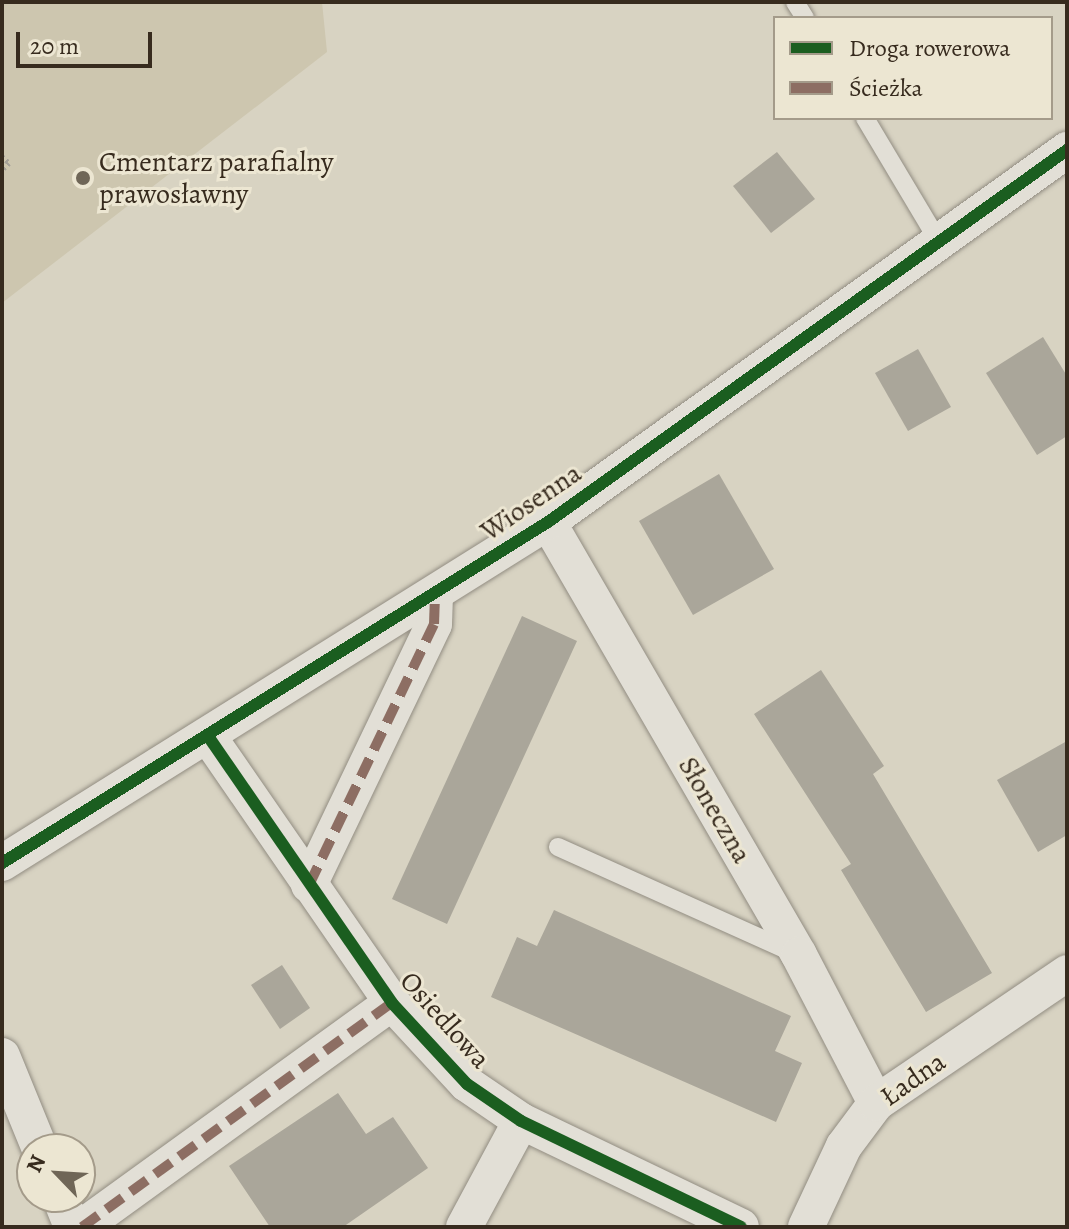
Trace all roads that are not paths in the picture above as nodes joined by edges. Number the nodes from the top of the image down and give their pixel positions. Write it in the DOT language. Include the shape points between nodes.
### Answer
graph roads {
  1 [pos="866,120"];
  2 [pos="1067,150"];
  3 [pos="939,242"];
  4 [pos="548,522"];
  5 [pos="435,594"];
  6 [pos="208,736"];
  7 [pos="558,847"];
  8 [pos="2,863"];
  9 [pos="309,885"];
  10 [pos="799,955"];
  11 [pos="1067,973"];
  12 [pos="392,1003"];
  13 [pos="2,1056"];
  14 [pos="876,1103"];
  15 [pos="521,1121"];
  16 [pos="33,1133"];
  17 [pos="82,1227"];
  18 [pos="464,1227"];
  19 [pos="741,1227"];
  20 [pos="806,1227"];
  1 -- 3 [label="lane"];
  2 -- 3 [label="street, Wiosenna"];
  3 -- 4 [label="street, Wiosenna"];
  4 -- 5 [label="street, Wiosenna"];
  4 -- 10 [label="street, Słoneczna"];
  5 -- 6 [label="street, Wiosenna"];
  5 -- 9 [label="street" via="434,624"];
  6 -- 8 [label="street, Wiosenna"];
  6 -- 9 [label="street, Osiedlowa"];
  7 -- 10 [label="lane"];
  9 -- 12 [label="street, Osiedlowa"];
  10 -- 14 [label="street, Słoneczna"];
  11 -- 14 [label="street, Ładna"];
  12 -- 15 [label="street, Osiedlowa" via="467,1084"];
  12 -- 17 [label="street"];
  13 -- 16 [label="street"];
  14 -- 20 [label="street, Ładna" via="844,1146"];
  15 -- 18 [label="street"];
  15 -- 19 [label="street, Osiedlowa"];
}
